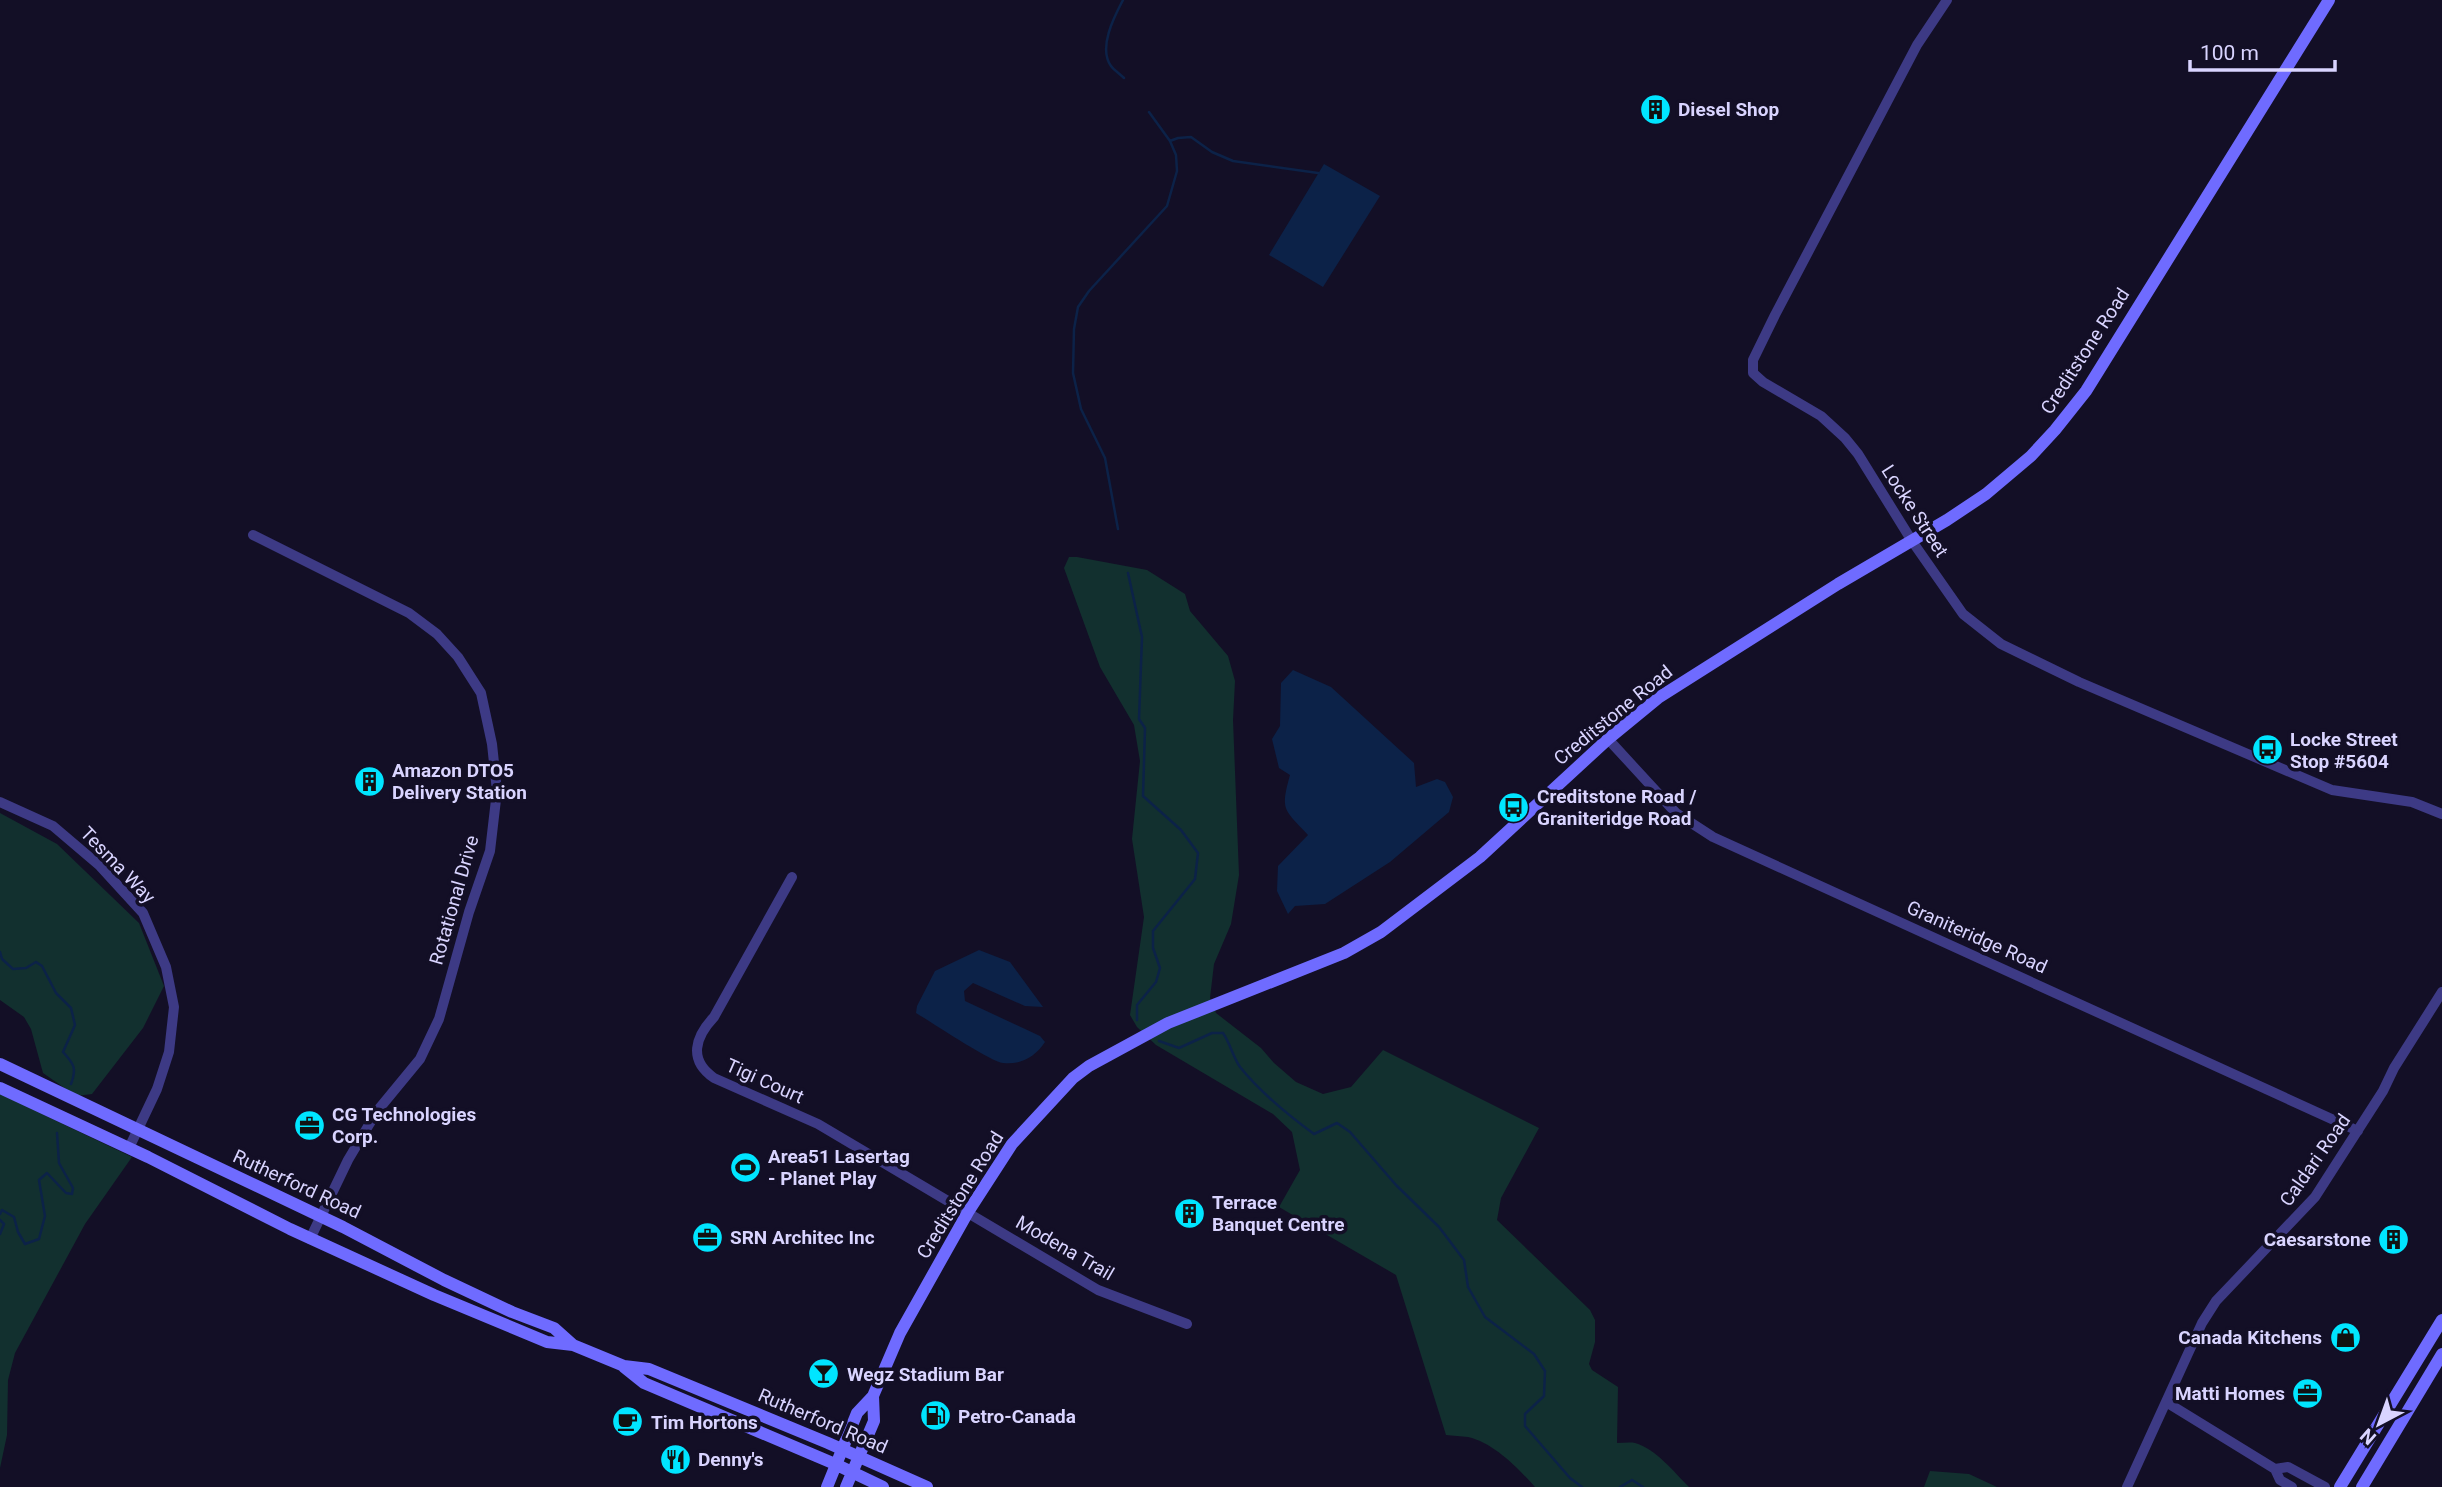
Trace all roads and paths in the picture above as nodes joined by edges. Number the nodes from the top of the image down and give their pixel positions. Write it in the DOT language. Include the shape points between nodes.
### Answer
graph roads {
  1 [pos="1947,0"];
  2 [pos="2329,0"];
  3 [pos="253,535"];
  4 [pos="1912,541"];
  5 [pos="1608,739"];
  6 [pos="0,802"];
  7 [pos="2442,814"];
  8 [pos="792,877"];
  9 [pos="2442,992"];
  10 [pos="0,1064"];
  11 [pos="0,1088"];
  12 [pos="138,1130"];
  13 [pos="2358,1131"];
  14 [pos="130,1148"];
  15 [pos="968,1212"];
  16 [pos="322,1217"];
  17 [pos="310,1238"];
  18 [pos="2442,1320"];
  19 [pos="1187,1324"];
  20 [pos="573,1345"];
  21 [pos="2442,1354"];
  22 [pos="624,1366"];
  23 [pos="873,1396"];
  24 [pos="2166,1402"];
  25 [pos="841,1449"];
  26 [pos="858,1456"];
  27 [pos="835,1464"];
  28 [pos="2275,1469"];
  29 [pos="853,1472"];
  30 [pos="827,1487"];
  31 [pos="846,1487"];
  32 [pos="883,1487"];
  33 [pos="928,1487"];
  34 [pos="2127,1487"];
  35 [pos="2292,1487"];
  36 [pos="2325,1487"];
  37 [pos="2340,1487"];
  38 [pos="2362,1487"];
  1 -- 4 [label="street, Locke Street" via="1889,97 1752,366 1757,378 1821,416 1845,438"];
  2 -- 4 [label="main road, Creditstone Road" via="2086,391 2031,456 1986,494"];
  3 -- 16 [label="street, Rotational Drive" via="409,613 437,634 481,693 492,744 496,791 490,851 439,1018 421,1059 348,1160"];
  4 -- 5 [label="main road, Creditstone Road" via="1693,675"];
  4 -- 7 [label="street, Locke Street" via="1963,614 2001,644 2332,790 2412,802"];
  5 -- 13 [label="street, Graniteridge Road" via="1676,813 1713,836"];
  5 -- 15 [label="main road, Creditstone Road" via="1480,857 1381,932 1344,953 1168,1023 1089,1066 1012,1144"];
  6 -- 12 [label="street, Tesma Way" via="53,826 100,866 143,913 166,967 174,1007 173,1030 157,1088"];
  8 -- 15 [label="street, Tigi Court" via="714,1017 702,1030 697,1059 714,1078 817,1124"];
  9 -- 13 [label="street, Caldari Road"];
  10 -- 12 [label="main road, Rutherford Road"];
  11 -- 14 [label="main road, Rutherford Road"];
  12 -- 14 [label="street, Tesma Way"];
  12 -- 16 [label="main road, Rutherford Road"];
  13 -- 24 [label="street, Caldari Road" via="2315,1197 2216,1301"];
  14 -- 17 [label="main road, Rutherford Road"];
  15 -- 19 [label="street, Modena Trail" via="1098,1290"];
  15 -- 23 [label="main road, Creditstone Road" via="900,1333"];
  16 -- 17 [label="street, Rotational Drive"];
  16 -- 20 [label="main road, Rutherford Road" via="444,1280 554,1328"];
  17 -- 20 [label="main road, Rutherford Road" via="547,1342"];
  18 -- 37 [label="main road"];
  20 -- 22 [label="main road, Rutherford Road"];
  21 -- 38 [label="main road"];
  22 -- 25 [label="main road, Rutherford Road" via="649,1369"];
  22 -- 27 [label="main road, Rutherford Road" via="645,1384"];
  23 -- 25 [label="main road, Creditstone Road" via="857,1413"];
  23 -- 26 [label="main road, Creditstone Road" via="874,1421"];
  24 -- 28 [label="street"];
  24 -- 34 [label="street, Caldari Road"];
  25 -- 26 [label="main road, Rutherford Road"];
  25 -- 27 [label="main road, Creditstone Road"];
  26 -- 29 [label="main road, Creditstone Road"];
  26 -- 33 [label="main road, Rutherford Road"];
  27 -- 29 [label="main road, Rutherford Road"];
  27 -- 30 [label="main road, Creditstone Road"];
  28 -- 35 [label="street" via="2280,1480"];
  28 -- 36 [label="street" via="2288,1467"];
  29 -- 31 [label="main road, Creditstone Road"];
  29 -- 32 [label="main road, Rutherford Road"];
}
